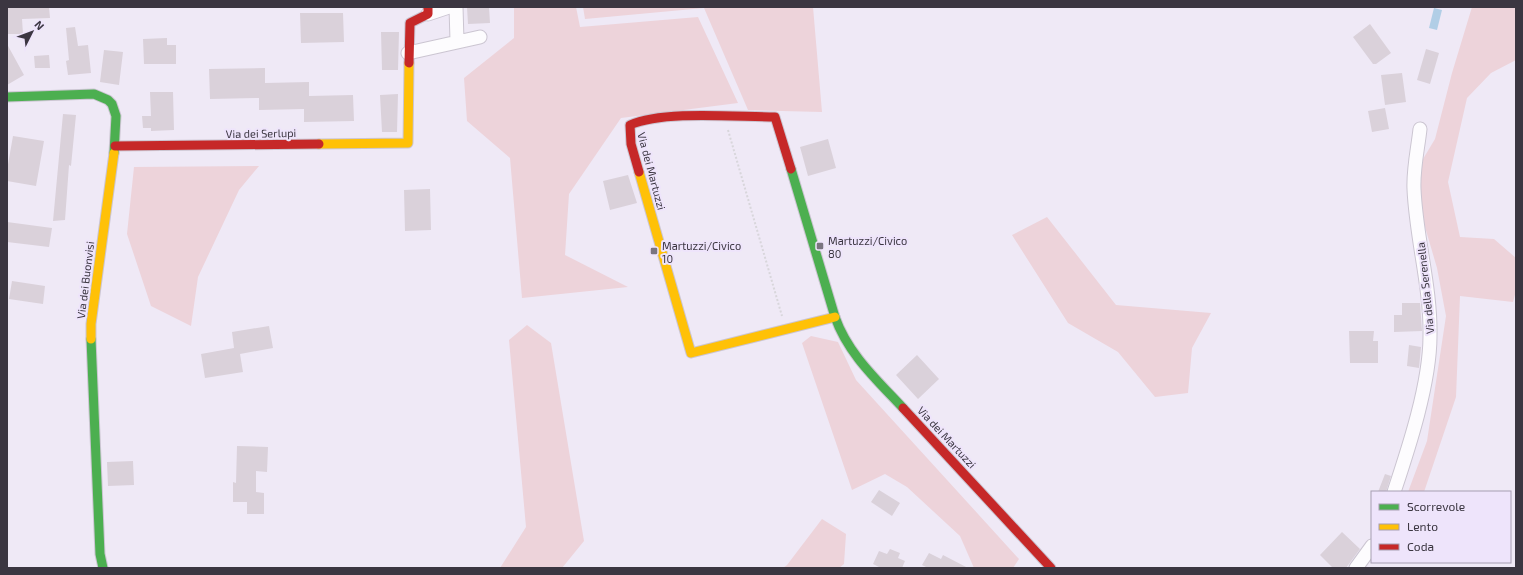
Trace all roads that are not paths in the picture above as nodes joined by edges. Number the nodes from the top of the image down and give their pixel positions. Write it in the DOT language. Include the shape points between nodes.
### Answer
graph roads {
  1 [pos="449,7"];
  2 [pos="456,7"];
  3 [pos="428,11"];
  4 [pos="480,37"];
  5 [pos="457,42"];
  6 [pos="408,53"];
  7 [pos="7,97"];
  8 [pos="1420,129"];
  9 [pos="114,146"];
  10 [pos="835,317"];
  11 [pos="1394,491"];
  12 [pos="1371,547"];
  13 [pos="103,568"];
  14 [pos="1051,568"];
  15 [pos="1356,568"];
  1 -- 3 [label="street"];
  2 -- 5 [label="street"];
  3 -- 6 [label="street" via="410,23"];
  4 -- 5 [label="street"];
  5 -- 6 [label="street"];
  6 -- 9 [label="street, Via dei Serlupi" via="408,144"];
  7 -- 9 [label="street, Via dei Buonvisi" via="88,93 99,95 108,100 114,110"];
  8 -- 11 [label="street, Via della Serenella" via="1414,187 1428,298 1430,350 1426,377 1406,457"];
  9 -- 13 [label="street, Via dei Buonvisi" via="91,324 100,554"];
  10 -- 10 [label="street, Via dei Martuzzi" via="775,117 659,118 633,122 629,127 631,144 691,353"];
  10 -- 14 [label="street, Via dei Martuzzi" via="847,345 858,359"];
  12 -- 15 [label="street"];
}
